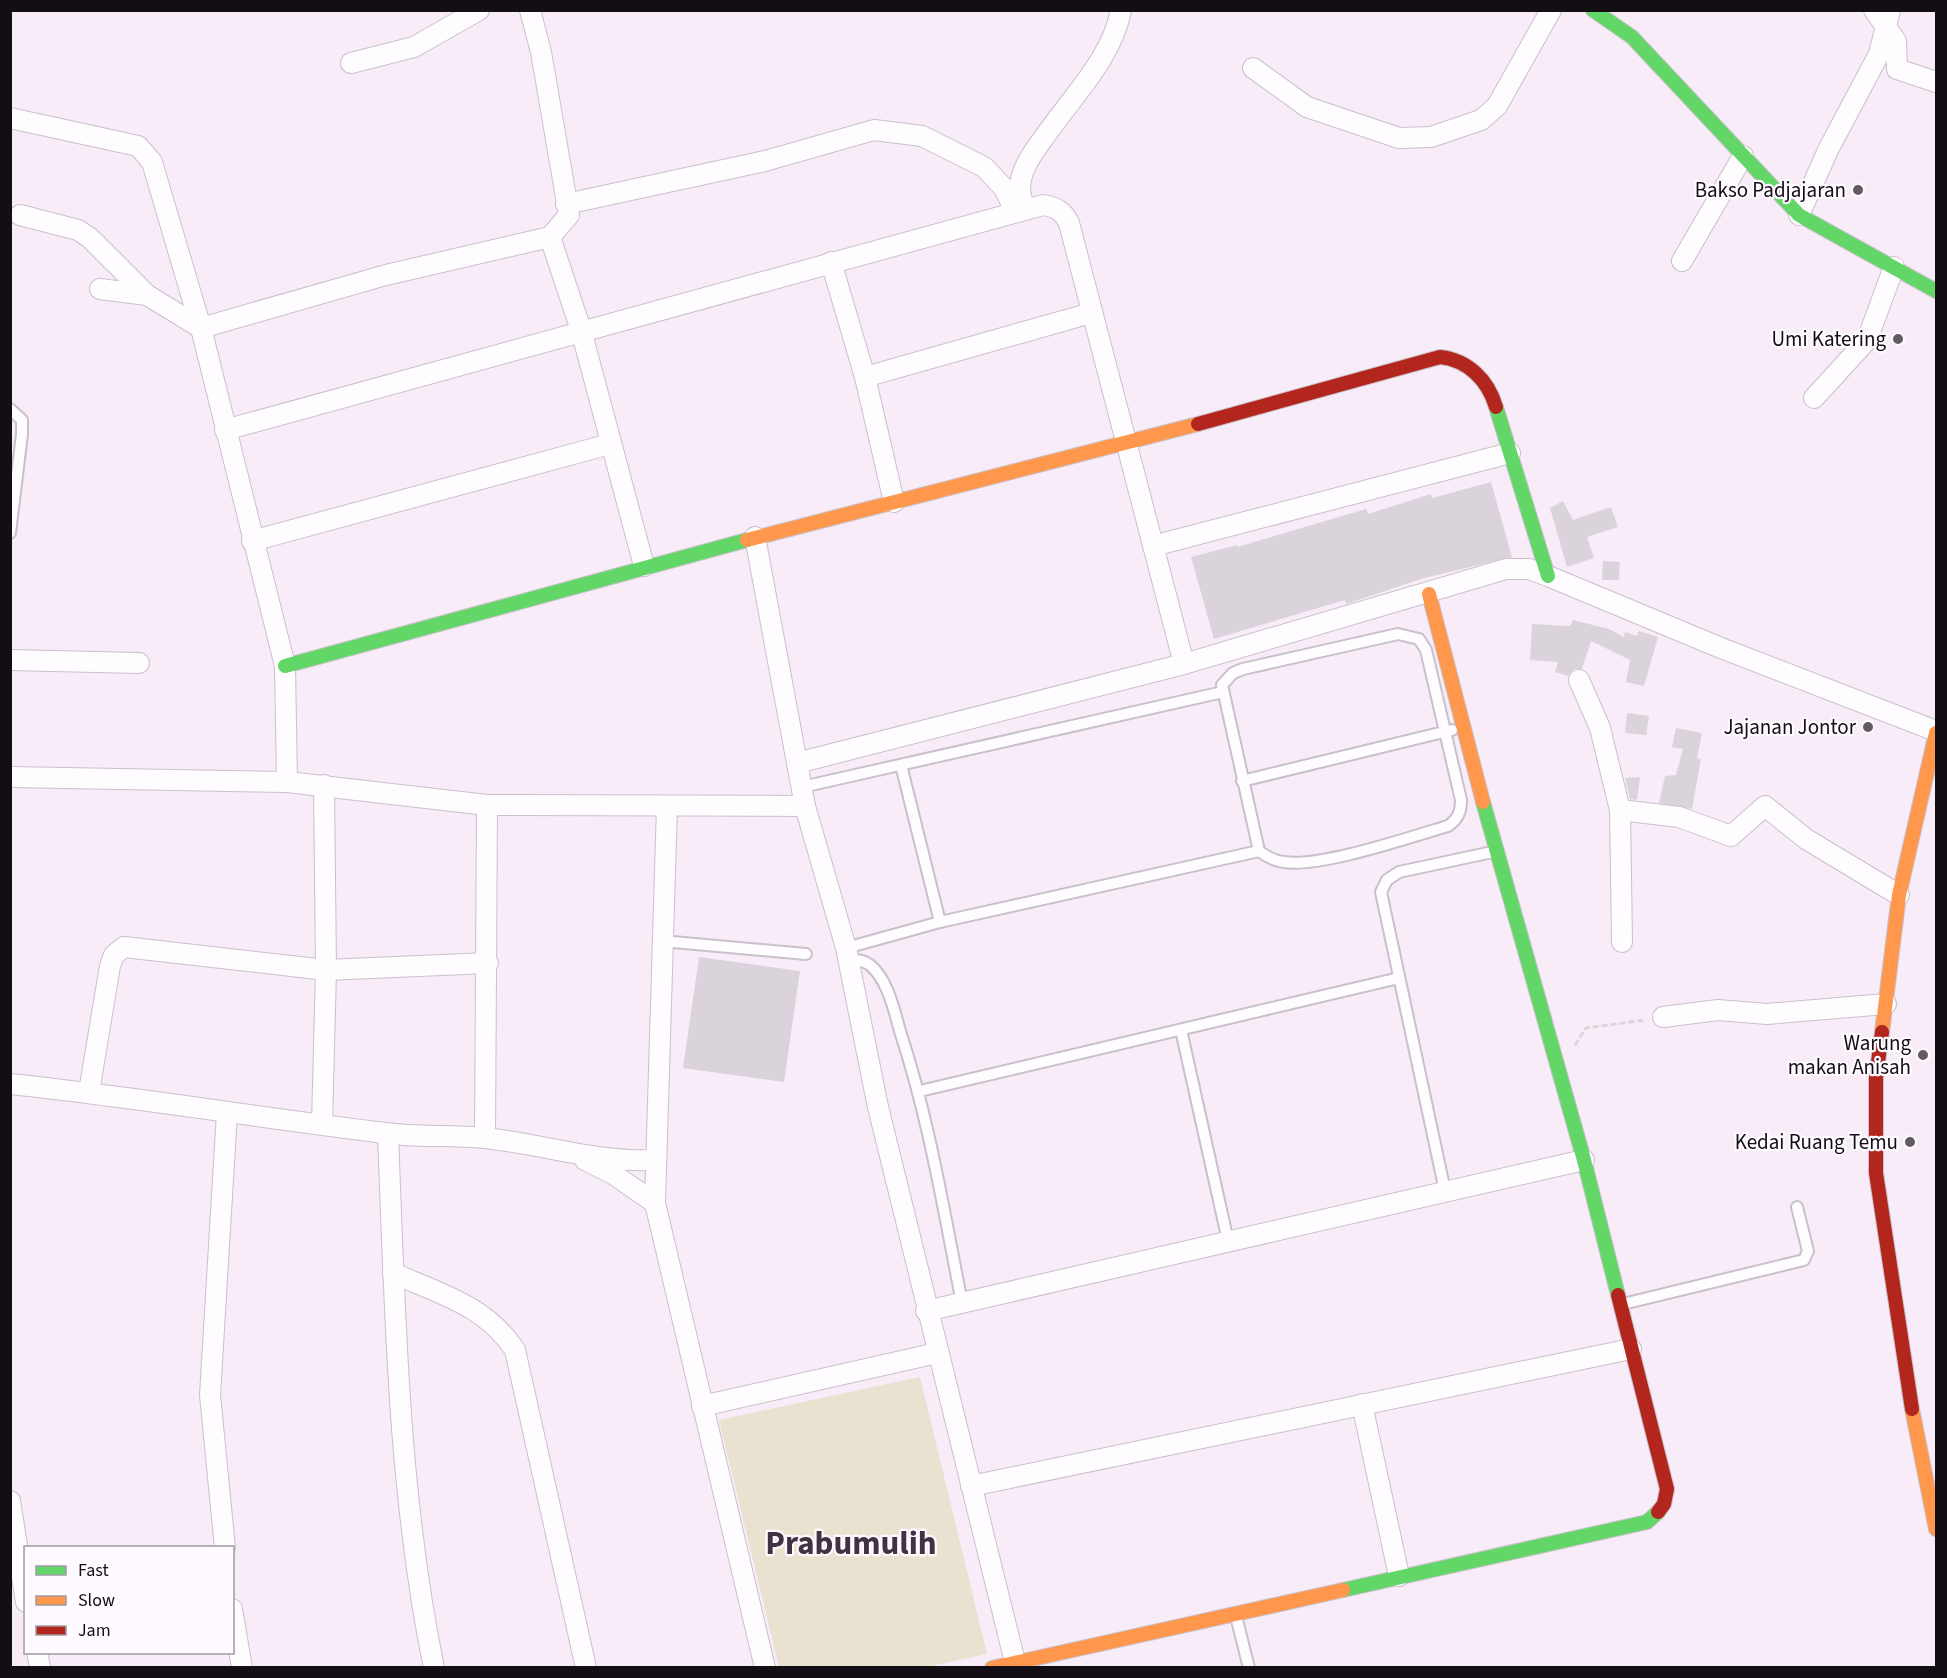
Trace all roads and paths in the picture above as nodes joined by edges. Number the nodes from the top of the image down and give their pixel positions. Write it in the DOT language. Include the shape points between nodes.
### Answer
graph roads {
  1 [pos="479,10"];
  2 [pos="530,10"];
  3 [pos="1121,10"];
  4 [pos="1551,10"];
  5 [pos="1593,10"];
  6 [pos="1874,10"];
  7 [pos="1888,18"];
  8 [pos="351,63"];
  9 [pos="1253,68"];
  10 [pos="1936,82"];
  11 [pos="10,118"];
  12 [pos="1743,156"];
  13 [pos="566,204"];
  14 [pos="1020,211"];
  15 [pos="20,215"];
  16 [pos="1799,215"];
  17 [pos="550,237"];
  18 [pos="1682,261"];
  19 [pos="831,262"];
  20 [pos="1894,267"];
  21 [pos="100,289"];
  22 [pos="1936,291"];
  23 [pos="147,295"];
  24 [pos="1091,313"];
  25 [pos="201,328"];
  26 [pos="581,330"];
  27 [pos="865,377"];
  28 [pos="1814,398"];
  29 [pos="10,409"];
  30 [pos="225,430"];
  31 [pos="610,444"];
  32 [pos="1128,444"];
  33 [pos="1510,453"];
  34 [pos="894,502"];
  35 [pos="10,533"];
  36 [pos="755,537"];
  37 [pos="252,541"];
  38 [pos="1153,546"];
  39 [pos="644,566"];
  40 [pos="1548,576"];
  41 [pos="1428,594"];
  42 [pos="10,660"];
  43 [pos="139,663"];
  44 [pos="1184,664"];
  45 [pos="285,666"];
  46 [pos="1579,680"];
  47 [pos="1223,692"];
  48 [pos="1462,727"];
  49 [pos="1446,731"];
  50 [pos="1936,732"];
  51 [pos="797,763"];
  52 [pos="901,765"];
  53 [pos="10,777"];
  54 [pos="1242,781"];
  55 [pos="287,782"];
  56 [pos="324,785"];
  57 [pos="803,796"];
  58 [pos="487,805"];
  59 [pos="666,806"];
  60 [pos="1620,810"];
  61 [pos="1259,851"];
  62 [pos="1497,851"];
  63 [pos="1899,895"];
  64 [pos="940,922"];
  65 [pos="662,941"];
  66 [pos="1622,942"];
  67 [pos="847,953"];
  68 [pos="806,954"];
  69 [pos="488,963"];
  70 [pos="326,970"];
  71 [pos="1399,978"];
  72 [pos="1886,1004"];
  73 [pos="1663,1017"];
  74 [pos="1181,1030"];
  75 [pos="1572,1052"];
  76 [pos="10,1084"];
  77 [pos="89,1092"];
  78 [pos="920,1092"];
  79 [pos="226,1113"];
  80 [pos="322,1124"];
  81 [pos="388,1134"];
  82 [pos="485,1138"];
  83 [pos="572,1153"];
  84 [pos="656,1160"];
  85 [pos="1584,1160"];
  86 [pos="1445,1191"];
  87 [pos="654,1203"];
  88 [pos="1797,1207"];
  89 [pos="1228,1241"];
  90 [pos="393,1272"];
  91 [pos="962,1303"];
  92 [pos="1620,1304"];
  93 [pos="926,1311"];
  94 [pos="1631,1350"];
  95 [pos="937,1353"];
  96 [pos="1362,1404"];
  97 [pos="702,1406"];
  98 [pos="971,1486"];
  99 [pos="10,1501"];
  100 [pos="1936,1529"];
  101 [pos="225,1546"];
  102 [pos="1399,1576"];
  103 [pos="24,1589"];
  104 [pos="1236,1613"];
  105 [pos="234,1621"];
  106 [pos="1015,1662"];
  107 [pos="242,1668"];
  108 [pos="434,1668"];
  109 [pos="586,1668"];
  110 [pos="765,1668"];
  111 [pos="992,1668"];
  112 [pos="1249,1668"];
  1 -- 8 [label="street" via="414,47"];
  2 -- 13 [label="street" via="542,52"];
  3 -- 14 [label="street" via="1102,58 1022,173"];
  4 -- 9 [label="street" via="1497,106 1480,120 1431,137 1399,138 1307,107"];
  5 -- 12 [label="street" via="1632,37"];
  6 -- 7 [label="street"];
  7 -- 10 [label="street" via="1896,41 1897,69"];
  7 -- 16 [label="street" via="1879,54"];
  11 -- 25 [label="street" via="138,146 159,178"];
  12 -- 16 [label="street"];
  12 -- 18 [label="street"];
  13 -- 14 [label="street" via="765,161 874,130 922,135 984,167"];
  13 -- 17 [label="street" via="568,214"];
  14 -- 19 [label="street"];
  14 -- 24 [label="street" via="1054,206 1066,217"];
  15 -- 23 [label="street" via="78,230 90,237"];
  16 -- 20 [label="street"];
  17 -- 25 [label="street" via="386,275"];
  17 -- 26 [label="street"];
  19 -- 26 [label="street"];
  19 -- 27 [label="street"];
  20 -- 22 [label="street"];
  20 -- 28 [label="street" via="1867,340"];
  21 -- 23 [label="street"];
  23 -- 25 [label="street"];
  24 -- 27 [label="street"];
  24 -- 32 [label="street"];
  25 -- 30 [label="street"];
  26 -- 30 [label="street"];
  26 -- 31 [label="street"];
  27 -- 34 [label="street"];
  29 -- 35 [label="lane" via="22,420 22,434"];
  30 -- 37 [label="street"];
  31 -- 37 [label="street"];
  31 -- 39 [label="street"];
  32 -- 33 [label="street" via="1440,357 1452,357 1479,374 1493,396"];
  32 -- 34 [label="street"];
  32 -- 38 [label="street"];
  33 -- 38 [label="street"];
  33 -- 40 [label="street"];
  34 -- 36 [label="street"];
  36 -- 39 [label="street"];
  36 -- 51 [label="street"];
  37 -- 45 [label="street"];
  38 -- 44 [label="street"];
  39 -- 45 [label="street"];
  40 -- 41 [label="street" via="1529,569 1506,569"];
  40 -- 50 [label="street"];
  41 -- 44 [label="street"];
  41 -- 48 [label="street"];
  42 -- 43 [label="street"];
  44 -- 51 [label="street"];
  45 -- 55 [label="street"];
  46 -- 60 [label="street" via="1600,728"];
  47 -- 49 [label="lane" via="1226,679 1243,669 1409,634 1419,639 1426,650"];
  47 -- 52 [label="lane"];
  47 -- 54 [label="lane"];
  48 -- 49 [label="lane"];
  48 -- 62 [label="street"];
  49 -- 54 [label="lane"];
  49 -- 61 [label="lane" via="1461,810 1448,826 1300,863 1272,860"];
  50 -- 63 [label="street"];
  51 -- 57 [label="street"];
  52 -- 57 [label="lane"];
  52 -- 64 [label="lane"];
  53 -- 55 [label="street"];
  54 -- 61 [label="lane"];
  55 -- 56 [label="street"];
  56 -- 58 [label="street"];
  56 -- 70 [label="street"];
  57 -- 59 [label="street"];
  57 -- 67 [label="street"];
  58 -- 59 [label="street"];
  58 -- 69 [label="street"];
  59 -- 65 [label="street"];
  60 -- 63 [label="street" via="1678,817 1731,836 1765,807 1806,839"];
  60 -- 66 [label="street"];
  61 -- 64 [label="lane"];
  62 -- 71 [label="lane" via="1399,872 1387,880 1381,892"];
  62 -- 85 [label="street"];
  63 -- 72 [label="street"];
  64 -- 67 [label="lane"];
  65 -- 68 [label="lane"];
  65 -- 84 [label="street"];
  67 -- 78 [label="lane" via="863,961 880,978"];
  67 -- 93 [label="street"];
  69 -- 70 [label="street"];
  69 -- 82 [label="street"];
  70 -- 77 [label="street" via="131,946 119,949 110,966"];
  70 -- 80 [label="street"];
  71 -- 74 [label="lane"];
  71 -- 86 [label="lane"];
  72 -- 73 [label="street" via="1767,1014 1718,1010"];
  72 -- 100 [label="street" via="1876,1078 1876,1173 1914,1421"];
  73 -- 75 [label="path" via="1586,1028"];
  74 -- 78 [label="lane"];
  74 -- 89 [label="lane"];
  76 -- 77 [label="street"];
  77 -- 79 [label="street"];
  78 -- 91 [label="lane"];
  79 -- 80 [label="street"];
  79 -- 101 [label="street" via="210,1395"];
  80 -- 81 [label="street"];
  81 -- 82 [label="street"];
  81 -- 90 [label="street"];
  82 -- 83 [label="street"];
  83 -- 84 [label="street"];
  83 -- 87 [label="street" via="614,1174"];
  84 -- 87 [label="street"];
  85 -- 86 [label="street"];
  85 -- 92 [label="street"];
  86 -- 89 [label="street"];
  87 -- 97 [label="street"];
  88 -- 92 [label="lane" via="1806,1259"];
  89 -- 91 [label="street"];
  90 -- 108 [label="street" via="409,1501 421,1603"];
  90 -- 109 [label="street" via="483,1313 502,1330 515,1350"];
  91 -- 93 [label="street"];
  92 -- 94 [label="street"];
  93 -- 95 [label="street"];
  94 -- 96 [label="street"];
  94 -- 102 [label="street" via="1667,1489 1659,1513 1647,1522"];
  95 -- 97 [label="street"];
  95 -- 98 [label="street"];
  96 -- 98 [label="street"];
  96 -- 102 [label="street"];
  97 -- 110 [label="street"];
  98 -- 106 [label="street"];
  99 -- 103 [label="street"];
  102 -- 104 [label="street"];
  104 -- 106 [label="street"];
  104 -- 112 [label="lane"];
  105 -- 107 [label="street"];
  106 -- 111 [label="street"];
}
